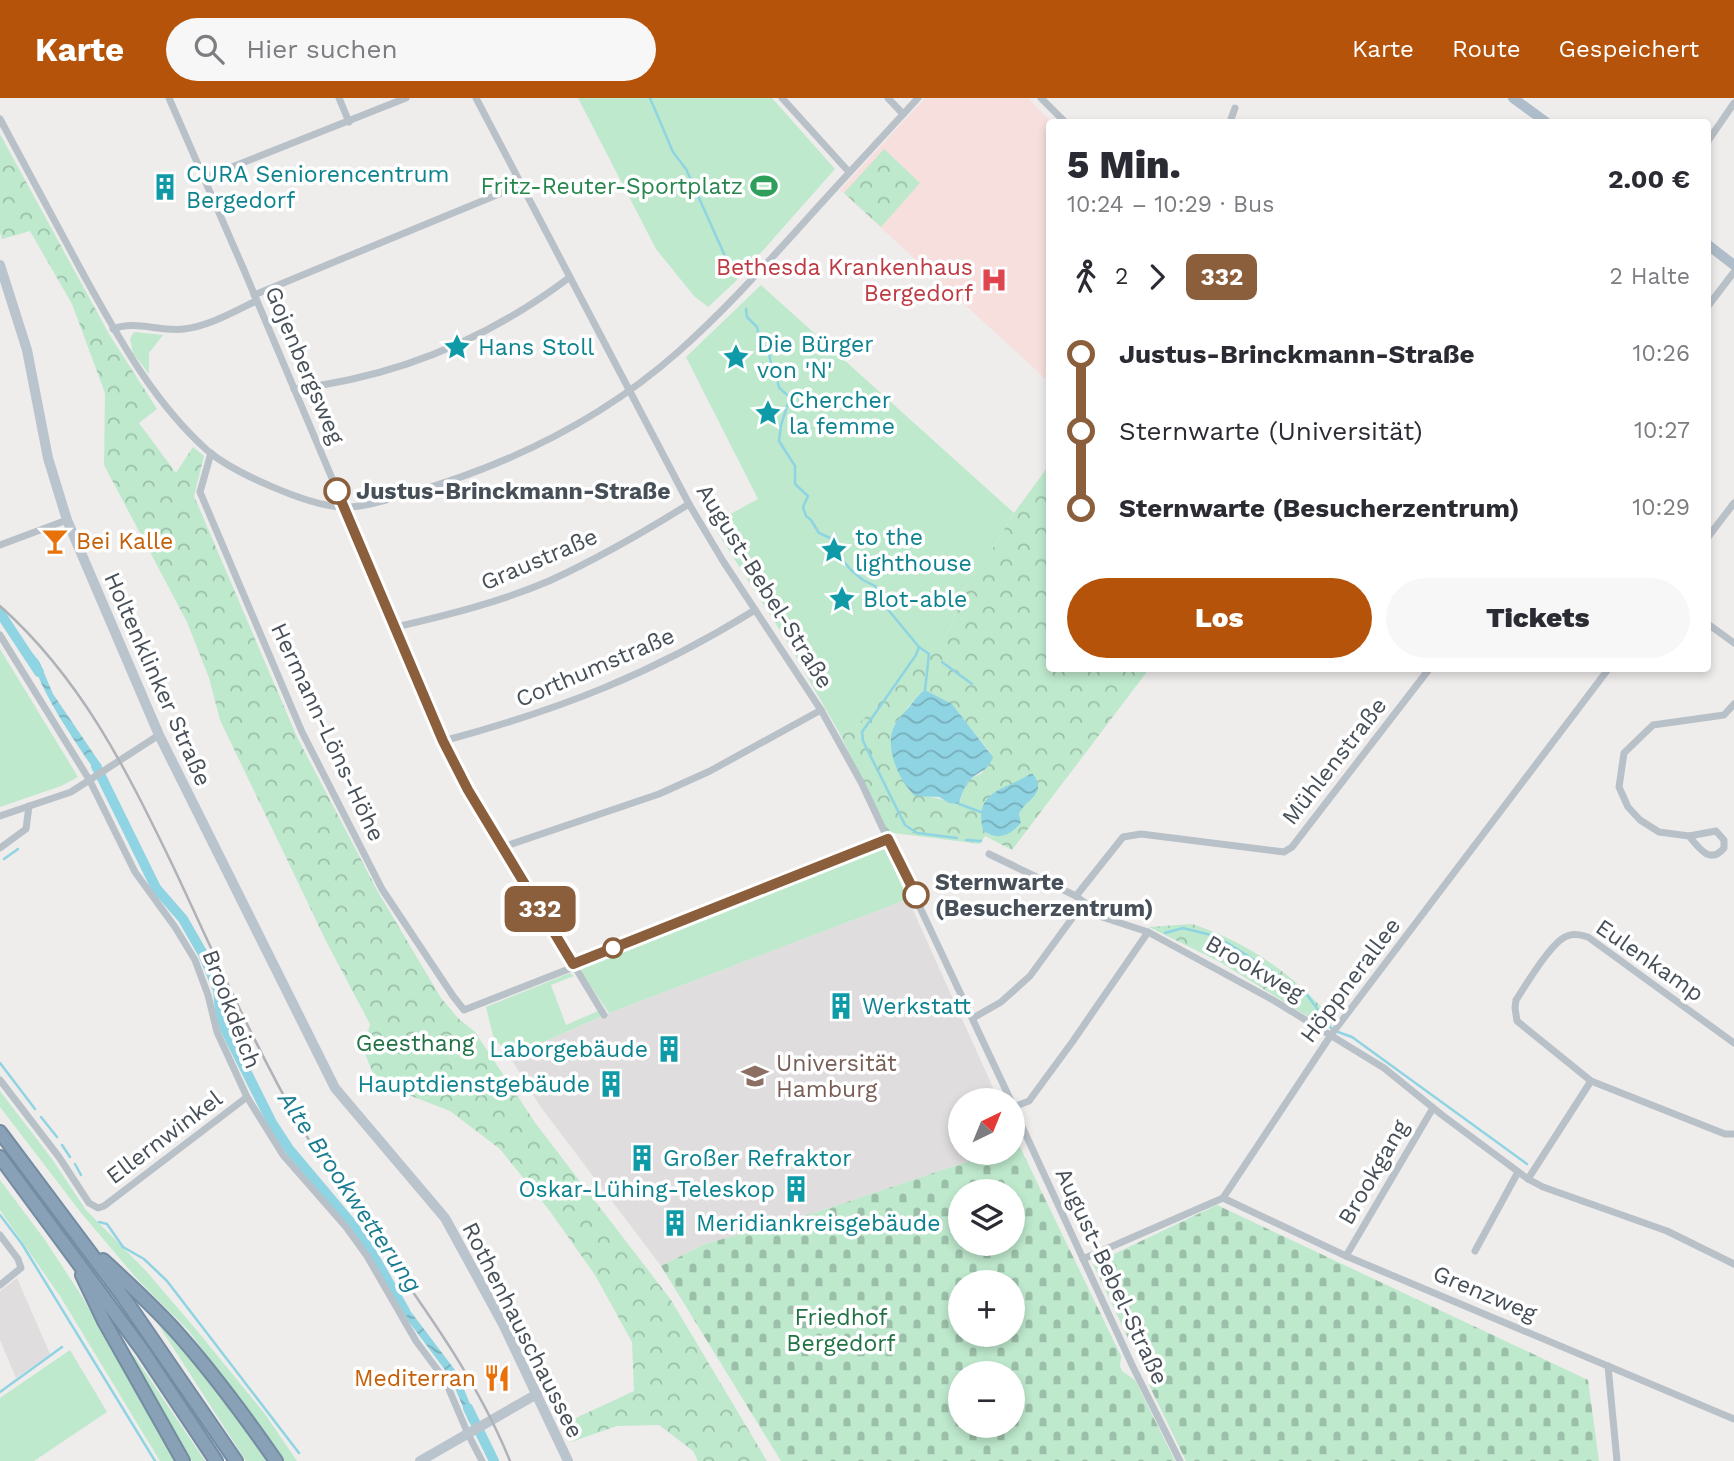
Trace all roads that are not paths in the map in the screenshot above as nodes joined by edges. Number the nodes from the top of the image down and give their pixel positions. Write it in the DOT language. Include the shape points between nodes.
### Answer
graph roads {
  1 [pos="169,98"];
  2 [pos="339,98"];
  3 [pos="406,98"];
  4 [pos="476,98"];
  5 [pos="782,98"];
  6 [pos="888,98"];
  7 [pos="918,98"];
  8 [pos="1041,98"];
  9 [pos="1513,98"];
  10 [pos="1734,103"];
  11 [pos="1235,107"];
  12 [pos="903,114"];
  13 [pos="0,119"];
  14 [pos="1062,119"];
  15 [pos="1231,119"];
  16 [pos="1542,119"];
  17 [pos="349,122"];
  18 [pos="1711,137"];
  19 [pos="849,172"];
  20 [pos="204,178"];
  21 [pos="521,185"];
  22 [pos="1711,248"];
  23 [pos="0,265"];
  24 [pos="1734,265"];
  25 [pos="1734,272"];
  26 [pos="570,277"];
  27 [pos="255,298"];
  28 [pos="1711,302"];
  29 [pos="113,329"];
  30 [pos="294,389"];
  31 [pos="629,391"];
  32 [pos="211,453"];
  33 [pos="1734,503"];
  34 [pos="689,504"];
  35 [pos="343,507"];
  36 [pos="66,520"];
  37 [pos="1711,533"];
  38 [pos="0,545"];
  39 [pos="755,610"];
  40 [pos="1711,626"];
  41 [pos="396,627"];
  42 [pos="0,635"];
  43 [pos="1734,643"];
  44 [pos="1427,672"];
  45 [pos="1606,672"];
  46 [pos="1734,704"];
  47 [pos="821,710"];
  48 [pos="159,735"];
  49 [pos="443,741"];
  50 [pos="90,781"];
  51 [pos="29,806"];
  52 [pos="0,816"];
  53 [pos="1689,836"];
  54 [pos="888,839"];
  55 [pos="503,847"];
  56 [pos="0,848"];
  57 [pos="989,854"];
  58 [pos="1076,896"];
  59 [pos="1084,902"];
  60 [pos="1148,932"];
  61 [pos="573,965"];
  62 [pos="604,1015"];
  63 [pos="973,1018"];
  64 [pos="1331,1035"];
  65 [pos="1734,1043"];
  66 [pos="0,1080"];
  67 [pos="1591,1081"];
  68 [pos="335,1088"];
  69 [pos="1005,1088"];
  70 [pos="247,1097"];
  71 [pos="1026,1102"];
  72 [pos="1433,1108"];
  73 [pos="0,1132"];
  74 [pos="1026,1135"];
  75 [pos="1734,1135"];
  76 [pos="0,1157"];
  77 [pos="1518,1172"];
  78 [pos="1528,1178"];
  79 [pos="1223,1198"];
  80 [pos="0,1235"];
  81 [pos="80,1238"];
  82 [pos="68,1247"];
  83 [pos="1475,1251"];
  84 [pos="1346,1256"];
  85 [pos="1083,1259"];
  86 [pos="1734,1264"];
  87 [pos="0,1285"];
  88 [pos="1608,1366"];
  89 [pos="537,1394"];
  90 [pos="1734,1419"];
  91 [pos="475,1431"];
  92 [pos="183,1461"];
  93 [pos="216,1461"];
  94 [pos="236,1461"];
  95 [pos="276,1461"];
  96 [pos="420,1461"];
  97 [pos="482,1461"];
  98 [pos="568,1461"];
  99 [pos="1180,1461"];
  100 [pos="1616,1461"];
  1 -- 20 [label="street, Gojenbergsweg"];
  2 -- 17 [label="street"];
  3 -- 17 [label="street"];
  4 -- 21 [label="street, August-Bebel-Straße"];
  5 -- 19 [label="street"];
  6 -- 12 [label="street"];
  7 -- 12 [label="street"];
  8 -- 14 [label="street"];
  9 -- 16 [label="main road"];
  10 -- 18 [label="street"];
  11 -- 15 [label="street"];
  12 -- 19 [label="street"];
  13 -- 29 [label="street"];
  17 -- 20 [label="street"];
  19 -- 31 [label="street" via="741,292"];
  20 -- 27 [label="street, Gojenbergsweg"];
  21 -- 26 [label="street, August-Bebel-Straße"];
  21 -- 27 [label="street"];
  22 -- 24 [label="main road"];
  23 -- 36 [label="main road, Holtenklinker Straße" via="27,350 48,458"];
  25 -- 28 [label="street"];
  26 -- 30 [label="street" via="482,334 432,356 340,384"];
  26 -- 31 [label="street, August-Bebel-Straße"];
  27 -- 29 [label="street" via="205,324 185,329 136,325"];
  27 -- 30 [label="street, Gojenbergsweg"];
  29 -- 32 [label="street" via="164,404"];
  30 -- 35 [label="street, Gojenbergsweg"];
  31 -- 34 [label="street, August-Bebel-Straße"];
  31 -- 35 [label="street" via="584,420 489,467 430,488"];
  32 -- 35 [label="street" via="282,490"];
  32 -- 61 [label="street, Hermann-Löns-Höhe" via="200,492 302,732 382,889 464,1010"];
  33 -- 37 [label="street"];
  34 -- 39 [label="street, August-Bebel-Straße"];
  34 -- 41 [label="street, Graustraße" via="548,581"];
  35 -- 41 [label="street, Gojenbergsweg"];
  36 -- 38 [label="street"];
  36 -- 48 [label="main road, Holtenklinker Straße"];
  39 -- 47 [label="street, August-Bebel-Straße"];
  39 -- 49 [label="street, Corthumstraße" via="656,667 604,689"];
  40 -- 43 [label="street"];
  41 -- 49 [label="street, Gojenbergsweg"];
  42 -- 50 [label="street, Brookdeich"];
  44 -- 58 [label="street, Mühlenstraße" via="1292,847 1284,852 1141,834 1123,837"];
  45 -- 64 [label="street, Höppnerallee"];
  46 -- 53 [label="street" via="1724,716 1653,725 1624,753 1619,787 1628,807 1659,832"];
  47 -- 54 [label="street, August-Bebel-Straße"];
  47 -- 55 [label="street" via="659,794"];
  48 -- 50 [label="street"];
  48 -- 68 [label="main road, Holtenklinker Straße"];
  49 -- 55 [label="street, Gojenbergsweg"];
  50 -- 51 [label="street"];
  50 -- 70 [label="street, Brookdeich" via="135,872 195,960 217,1032"];
  51 -- 52 [label="street"];
  51 -- 56 [label="street" via="26,829"];
  53 -- 53 [label="street" via="1716,831 1724,848 1711,856"];
  54 -- 61 [label="street"];
  54 -- 63 [label="street, August-Bebel-Straße"];
  55 -- 61 [label="street, Gojenbergsweg"];
  57 -- 58 [label="street, Brookweg"];
  58 -- 59 [label="street, Brookweg"];
  59 -- 60 [label="street, Brookweg" via="1102,917"];
  59 -- 63 [label="street" via="1030,976 1001,1002"];
  60 -- 64 [label="street, Brookweg"];
  60 -- 71 [label="street"];
  61 -- 62 [label="street, Gojenbergsweg"];
  63 -- 69 [label="street, August-Bebel-Straße"];
  64 -- 72 [label="street, Brookweg" via="1384,1068"];
  64 -- 79 [label="street, Höppnerallee"];
  65 -- 67 [label="street, Eulenkamp" via="1588,937 1565,936 1516,1000 1517,1020"];
  66 -- 70 [label="street, Ellernwinkel" via="89,1203 98,1208"];
  67 -- 75 [label="street, Eulenkamp"];
  67 -- 78 [label="street"];
  68 -- 89 [label="main road, Rothenhauschaussee" via="445,1218"];
  70 -- 91 [label="street, Brookdeich" via="283,1155 367,1256"];
  72 -- 77 [label="street, Brookweg"];
  72 -- 84 [label="street, Brookgang"];
  73 -- 81 [label="highway"];
  74 -- 85 [label="street, August-Bebel-Straße"];
  76 -- 82 [label="highway"];
  77 -- 78 [label="street, Brookweg"];
  77 -- 83 [label="street"];
  78 -- 86 [label="street, Brookweg" via="1667,1231"];
  79 -- 84 [label="street, Grenzweg"];
  79 -- 85 [label="street"];
  80 -- 87 [label="street" via="21,1268"];
  81 -- 94 [label="highway"];
  81 -- 95 [label="highway" via="172,1327"];
  82 -- 92 [label="highway"];
  82 -- 93 [label="highway"];
  84 -- 88 [label="street, Grenzweg"];
  85 -- 99 [label="street, August-Bebel-Straße"];
  88 -- 90 [label="street, Grenzweg"];
  88 -- 100 [label="street"];
  89 -- 91 [label="main road"];
  89 -- 98 [label="main road, Rothenhauschaussee"];
  91 -- 96 [label="main road"];
  91 -- 97 [label="street, Brookdeich"];
}
